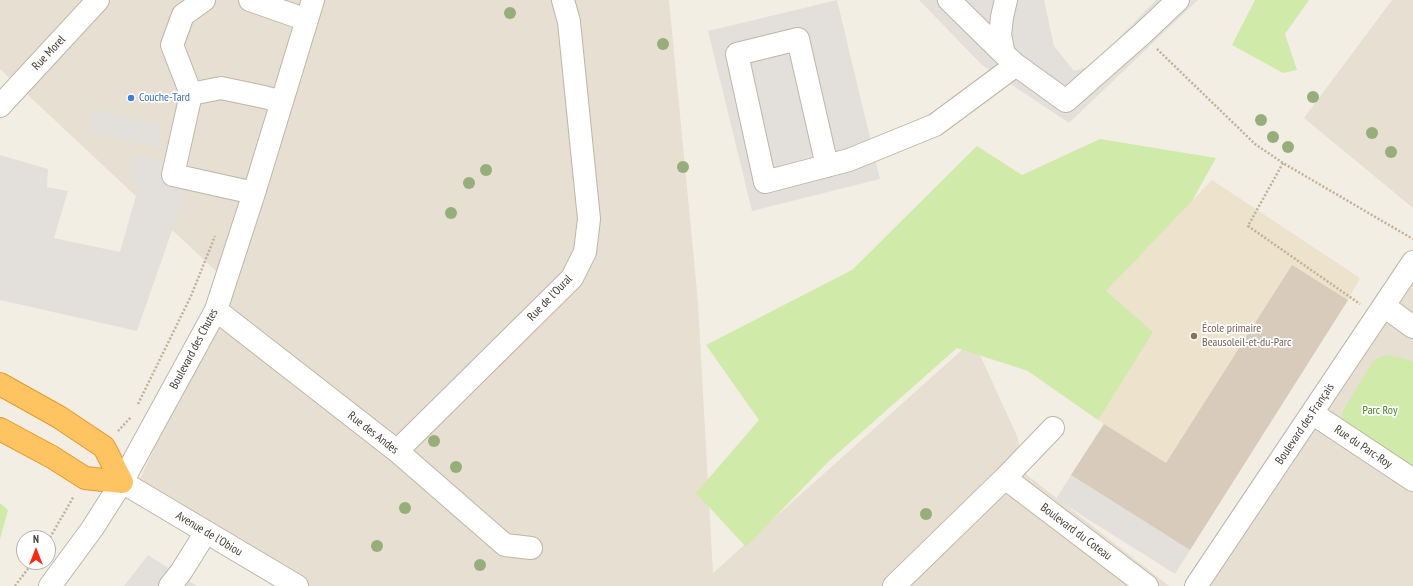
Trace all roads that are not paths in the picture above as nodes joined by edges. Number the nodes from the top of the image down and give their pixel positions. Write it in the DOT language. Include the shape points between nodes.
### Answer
graph roads {
  1 [pos="98,0"];
  2 [pos="204,0"];
  3 [pos="250,0"];
  4 [pos="563,0"];
  5 [pos="949,0"];
  6 [pos="1006,0"];
  7 [pos="1178,0"];
  8 [pos="310,10"];
  9 [pos="1010,60"];
  10 [pos="191,94"];
  11 [pos="282,102"];
  12 [pos="0,106"];
  13 [pos="827,166"];
  14 [pos="254,193"];
  15 [pos="1413,262"];
  16 [pos="216,310"];
  17 [pos="1381,311"];
  18 [pos="1413,328"];
  19 [pos="0,384"];
  20 [pos="1312,413"];
  21 [pos="1053,428"];
  22 [pos="0,429"];
  23 [pos="397,451"];
  24 [pos="1005,478"];
  25 [pos="1413,480"];
  26 [pos="122,482"];
  27 [pos="206,532"];
  28 [pos="531,548"];
  29 [pos="50,586"];
  30 [pos="170,586"];
  31 [pos="297,586"];
  32 [pos="894,586"];
  33 [pos="1148,586"];
  34 [pos="1196,586"];
  1 -- 12 [label="street, Rue Morel"];
  2 -- 10 [label="street" via="183,15 172,45"];
  3 -- 8 [label="street"];
  4 -- 23 [label="street, Rue de l'Oural" via="569,22 589,219 584,252 572,278"];
  5 -- 9 [label="street"];
  6 -- 9 [label="street" via="1000,35"];
  7 -- 9 [label="street" via="1066,101"];
  8 -- 11 [label="street, Boulevard des Chutes"];
  9 -- 13 [label="street" via="935,125 849,160"];
  10 -- 11 [label="street" via="221,88"];
  10 -- 14 [label="street" via="173,174"];
  11 -- 14 [label="street, Boulevard des Chutes"];
  13 -- 13 [label="street" via="798,39 737,54 765,182"];
  14 -- 16 [label="street, Boulevard des Chutes"];
  15 -- 17 [label="street, Boulevard des Français"];
  16 -- 23 [label="street, Rue des Andes"];
  16 -- 26 [label="street, Boulevard des Chutes"];
  17 -- 18 [label="street"];
  17 -- 20 [label="street, Boulevard des Français"];
  19 -- 26 [label="highway" via="59,417 104,447"];
  20 -- 25 [label="street, Rue du Parc-Roy"];
  20 -- 34 [label="street, Boulevard des Français"];
  21 -- 24 [label="street"];
  22 -- 26 [label="highway" via="52,456 85,478"];
  23 -- 28 [label="street, Rue des Andes" via="505,545"];
  24 -- 32 [label="street"];
  24 -- 33 [label="street, Boulevard du Coteau"];
  26 -- 27 [label="street, Avenue de l'Obiou"];
  26 -- 29 [label="street, Boulevard des Chutes" via="92,529"];
  27 -- 30 [label="street"];
  27 -- 31 [label="street, Avenue de l'Obiou"];
}
